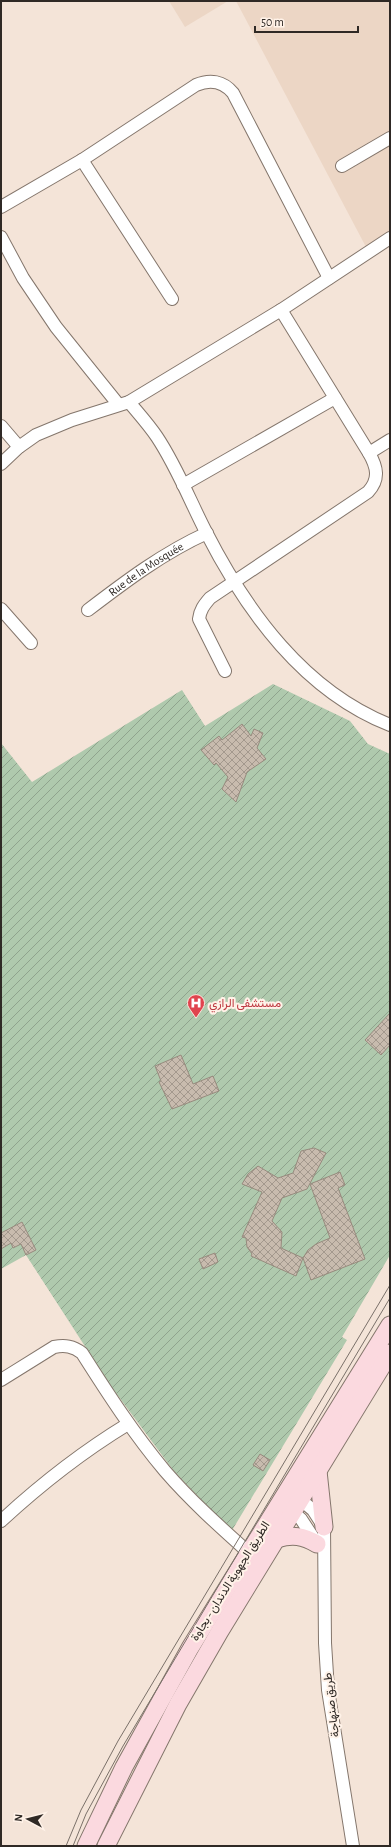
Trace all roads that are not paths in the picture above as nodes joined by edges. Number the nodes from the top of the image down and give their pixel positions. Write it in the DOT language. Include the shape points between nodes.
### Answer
graph roads {
  1 [pos="390,138"];
  2 [pos="82,160"];
  3 [pos="342,166"];
  4 [pos="1,207"];
  5 [pos="1,237"];
  6 [pos="390,238"];
  7 [pos="329,278"];
  8 [pos="172,299"];
  9 [pos="281,310"];
  10 [pos="335,398"];
  11 [pos="123,403"];
  12 [pos="1,426"];
  13 [pos="390,440"];
  14 [pos="19,446"];
  15 [pos="369,453"];
  16 [pos="1,464"];
  17 [pos="183,485"];
  18 [pos="207,533"];
  19 [pos="235,582"];
  20 [pos="1,609"];
  21 [pos="88,610"];
  22 [pos="31,643"];
  23 [pos="225,671"];
  24 [pos="390,725"];
  25 [pos="390,1325"];
  26 [pos="390,1353"];
  27 [pos="1,1380"];
  28 [pos="128,1424"];
  29 [pos="318,1471"];
  30 [pos="283,1495"];
  31 [pos="297,1506"];
  32 [pos="1,1521"];
  33 [pos="324,1527"];
  34 [pos="277,1539"];
  35 [pos="317,1544"];
  36 [pos="248,1552"];
  37 [pos="325,1563"];
  38 [pos="86,1846"];
  39 [pos="106,1846"];
  40 [pos="353,1846"];
  1 -- 3 [label="street"];
  2 -- 4 [label="street"];
  2 -- 7 [label="street" via="196,85 212,81 228,87"];
  2 -- 8 [label="street"];
  5 -- 11 [label="street" via="23,278 56,327"];
  6 -- 7 [label="street"];
  7 -- 9 [label="street"];
  9 -- 10 [label="street"];
  9 -- 11 [label="street"];
  10 -- 15 [label="street"];
  10 -- 17 [label="street"];
  11 -- 14 [label="street" via="36,435"];
  11 -- 17 [label="street" via="158,438"];
  12 -- 14 [label="street"];
  13 -- 15 [label="street"];
  14 -- 16 [label="street"];
  15 -- 19 [label="street" via="376,466 376,474 368,492"];
  17 -- 18 [label="street"];
  18 -- 19 [label="street"];
  18 -- 21 [label="street, Rue de la Mosquée" via="168,553"];
  19 -- 23 [label="street" via="210,598 200,612 199,620"];
  19 -- 24 [label="street" via="268,631 311,677 350,706"];
  20 -- 22 [label="street"];
  25 -- 30 [label="main road, الطريق الجهوية الدندان - بجاوة"];
  26 -- 29 [label="main road, الطريق الجهوية الدندان - بجاوة"];
  27 -- 28 [label="street" via="54,1347 75,1348 82,1353"];
  28 -- 32 [label="street" via="76,1458"];
  28 -- 36 [label="street" via="184,1491"];
  29 -- 31 [label="main road, الطريق الجهوية الدندان - بجاوة"];
  29 -- 33 [label="main road"];
  30 -- 31 [label="street, طريق صنهاجة"];
  30 -- 36 [label="main road, الطريق الجهوية الدندان - بجاوة"];
  31 -- 33 [label="street, طريق صنهاجة" via="313,1510"];
  31 -- 34 [label="main road, الطريق الجهوية الدندان - بجاوة"];
  31 -- 35 [label="street, طريق صنهاجة"];
  33 -- 37 [label="street, طريق صنهاجة"];
  34 -- 35 [label="main road" via="294,1535"];
  34 -- 39 [label="main road, الطريق الجهوية الدندان - بجاوة" via="178,1704"];
  35 -- 37 [label="street, طريق صنهاجة"];
  36 -- 38 [label="main road, الطريق الجهوية الدندان - بجاوة" via="160,1698"];
  37 -- 40 [label="street, طريق صنهاجة" via="328,1690"];
}
